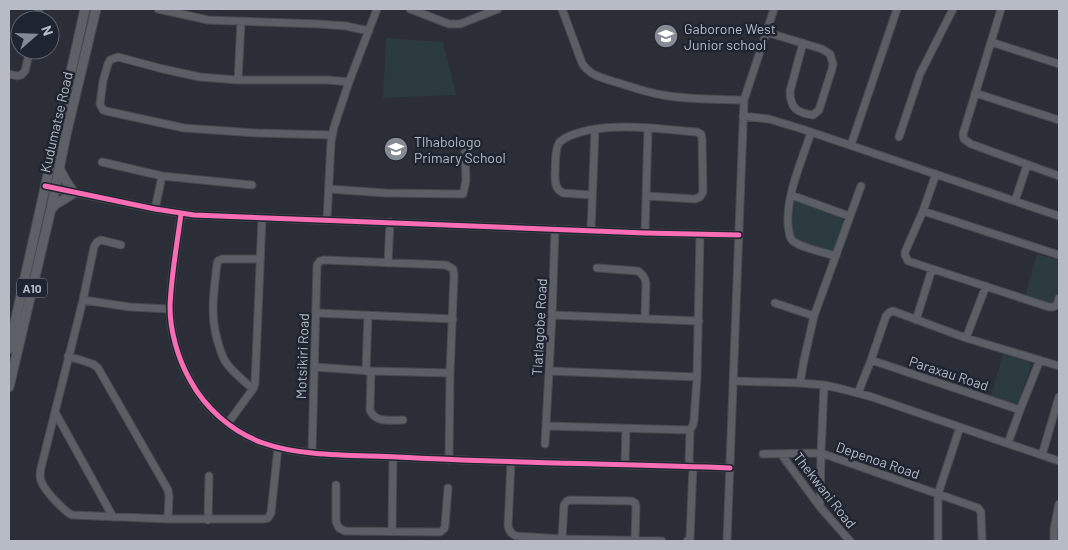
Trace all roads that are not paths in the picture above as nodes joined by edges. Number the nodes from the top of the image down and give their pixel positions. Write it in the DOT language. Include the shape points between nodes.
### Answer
graph roads {
  1 [pos="85,9"];
  2 [pos="96,9"];
  3 [pos="158,9"];
  4 [pos="377,9"];
  5 [pos="410,9"];
  6 [pos="498,9"];
  7 [pos="562,9"];
  8 [pos="774,9"];
  9 [pos="897,9"];
  10 [pos="953,9"];
  11 [pos="1001,9"];
  12 [pos="241,22"];
  13 [pos="369,31"];
  14 [pos="766,32"];
  15 [pos="991,42"];
  16 [pos="803,43"];
  17 [pos="28,60"];
  18 [pos="1059,64"];
  19 [pos="9,74"];
  20 [pos="238,80"];
  21 [pos="349,82"];
  22 [pos="975,93"];
  23 [pos="744,100"];
  24 [pos="743,116"];
  25 [pos="1059,120"];
  26 [pos="648,128"];
  27 [pos="595,129"];
  28 [pos="811,132"];
  29 [pos="332,134"];
  30 [pos="899,137"];
  31 [pos="851,145"];
  32 [pos="467,148"];
  33 [pos="102,162"];
  34 [pos="1027,165"];
  35 [pos="59,168"];
  36 [pos="936,174"];
  37 [pos="162,176"];
  38 [pos="1059,176"];
  39 [pos="252,185"];
  40 [pos="45,186"];
  41 [pos="861,186"];
  42 [pos="55,189"];
  43 [pos="329,189"];
  44 [pos="74,193"];
  45 [pos="592,195"];
  46 [pos="791,195"];
  47 [pos="647,196"];
  48 [pos="1015,201"];
  49 [pos="51,209"];
  50 [pos="155,209"];
  51 [pos="923,211"];
  52 [pos="181,214"];
  53 [pos="849,216"];
  54 [pos="1059,216"];
  55 [pos="262,218"];
  56 [pos="327,220"];
  57 [pos="390,222"];
  58 [pos="555,229"];
  59 [pos="591,230"];
  60 [pos="645,234"];
  61 [pos="700,235"];
  62 [pos="739,235"];
  63 [pos="121,245"];
  64 [pos="1059,255"];
  65 [pos="836,256"];
  66 [pos="260,259"];
  67 [pos="388,263"];
  68 [pos="597,268"];
  69 [pos="932,269"];
  70 [pos="986,286"];
  71 [pos="1059,298"];
  72 [pos="83,300"];
  73 [pos="775,303"];
  74 [pos="170,309"];
  75 [pos="316,313"];
  76 [pos="368,315"];
  77 [pos="552,315"];
  78 [pos="814,316"];
  79 [pos="453,319"];
  80 [pos="645,319"];
  81 [pos="916,320"];
  82 [pos="699,321"];
  83 [pos="966,338"];
  84 [pos="9,349"];
  85 [pos="68,356"];
  86 [pos="871,360"];
  87 [pos="1040,360"];
  88 [pos="1059,366"];
  89 [pos="314,368"];
  90 [pos="368,371"];
  91 [pos="549,371"];
  92 [pos="450,373"];
  93 [pos="697,377"];
  94 [pos="733,381"];
  95 [pos="800,383"];
  96 [pos="824,385"];
  97 [pos="9,387"];
  98 [pos="253,389"];
  99 [pos="858,393"];
  100 [pos="1059,397"];
  101 [pos="1020,410"];
  102 [pos="55,412"];
  103 [pos="403,420"];
  104 [pos="228,424"];
  105 [pos="546,426"];
  106 [pos="960,427"];
  107 [pos="626,429"];
  108 [pos="690,430"];
  109 [pos="545,444"];
  110 [pos="1008,444"];
  111 [pos="278,447"];
  112 [pos="312,452"];
  113 [pos="821,453"];
  114 [pos="763,454"];
  115 [pos="782,454"];
  116 [pos="1042,455"];
  117 [pos="393,457"];
  118 [pos="449,460"];
  119 [pos="1059,461"];
  120 [pos="511,462"];
  121 [pos="625,465"];
  122 [pos="691,466"];
  123 [pos="730,468"];
  124 [pos="209,476"];
  125 [pos="336,485"];
  126 [pos="448,488"];
  127 [pos="938,494"];
  128 [pos="1059,504"];
  129 [pos="820,506"];
  130 [pos="114,516"];
  131 [pos="168,519"];
  132 [pos="208,520"];
  133 [pos="392,531"];
  134 [pos="562,539"];
  135 [pos="636,540"];
  136 [pos="662,541"];
  137 [pos="687,541"];
  138 [pos="727,541"];
  139 [pos="850,541"];
  140 [pos="938,541"];
  141 [pos="982,541"];
  142 [pos="1054,541"];
  1 -- 40 [label="main road, Kudumatse Road / A10"];
  2 -- 35 [label="main road, Kudumatse Road / A10"];
  3 -- 12 [label="street" via="208,20"];
  4 -- 13 [label="street"];
  5 -- 6 [label="street" via="454,25"];
  7 -- 23 [label="street" via="582,63 591,74 664,95"];
  8 -- 14 [label="street"];
  9 -- 31 [label="street"];
  10 -- 30 [label="street" via="923,66"];
  11 -- 15 [label="street"];
  12 -- 13 [label="street" via="319,24"];
  12 -- 20 [label="street"];
  13 -- 21 [label="street"];
  14 -- 16 [label="street"];
  14 -- 23 [label="street"];
  15 -- 18 [label="street"];
  15 -- 22 [label="street"];
  16 -- 16 [label="street" via="826,51 833,64 819,110 813,115 795,109 790,97"];
  17 -- 19 [label="street" via="21,75"];
  20 -- 21 [label="street"];
  20 -- 29 [label="street" via="200,77 118,57 108,64 100,104 106,111 184,128"];
  21 -- 29 [label="street"];
  22 -- 25 [label="street"];
  22 -- 34 [label="street" via="964,139"];
  23 -- 24 [label="street"];
  24 -- 28 [label="street" via="769,119"];
  24 -- 62 [label="street"];
  26 -- 27 [label="street"];
  26 -- 47 [label="street"];
  26 -- 47 [label="street" via="701,134 703,192 695,198"];
  27 -- 45 [label="street"];
  27 -- 45 [label="street" via="564,138 556,150 555,181 560,192"];
  28 -- 31 [label="street"];
  28 -- 46 [label="street"];
  29 -- 43 [label="street"];
  31 -- 36 [label="street"];
  32 -- 43 [label="street" via="463,194"];
  33 -- 37 [label="street"];
  34 -- 38 [label="street"];
  34 -- 48 [label="street"];
  35 -- 42 [label="main road, Kudumatse Road / A10"];
  35 -- 44 [label="main road"];
  36 -- 48 [label="street"];
  36 -- 51 [label="street"];
  37 -- 39 [label="street"];
  37 -- 50 [label="street"];
  40 -- 42 [label="street"];
  40 -- 84 [label="main road, Kudumatse Road / A10"];
  41 -- 53 [label="street"];
  42 -- 44 [label="street"];
  42 -- 49 [label="main road, Kudumatse Road / A10"];
  43 -- 56 [label="street"];
  44 -- 49 [label="main road"];
  44 -- 50 [label="street"];
  45 -- 59 [label="street"];
  46 -- 53 [label="street"];
  46 -- 65 [label="street" via="788,217 792,241"];
  47 -- 60 [label="street"];
  48 -- 54 [label="street"];
  49 -- 97 [label="main road, Kudumatse Road / A10"];
  50 -- 52 [label="street"];
  51 -- 64 [label="street"];
  51 -- 69 [label="street" via="905,255 912,263"];
  52 -- 55 [label="street"];
  52 -- 74 [label="street"];
  53 -- 65 [label="street"];
  55 -- 56 [label="street"];
  55 -- 66 [label="street"];
  56 -- 57 [label="street"];
  57 -- 58 [label="street"];
  57 -- 67 [label="street"];
  58 -- 59 [label="street"];
  58 -- 77 [label="street, Tlatlagobe Road"];
  59 -- 60 [label="street"];
  60 -- 61 [label="street"];
  61 -- 62 [label="street"];
  61 -- 82 [label="street"];
  62 -- 94 [label="street"];
  63 -- 72 [label="street" via="102,240 94,246"];
  65 -- 78 [label="street"];
  66 -- 98 [label="street"];
  66 -- 98 [label="street" via="218,261 212,307 215,333 224,359"];
  67 -- 75 [label="street, Motsikiri Road" via="320,261 317,265"];
  67 -- 79 [label="street" via="450,266 454,271"];
  68 -- 80 [label="street" via="642,274 646,283"];
  69 -- 70 [label="street"];
  69 -- 81 [label="street"];
  70 -- 71 [label="street" via="1049,307 1057,305"];
  70 -- 83 [label="street"];
  72 -- 74 [label="street"];
  72 -- 85 [label="street"];
  73 -- 78 [label="street"];
  74 -- 104 [label="street" via="179,356 189,379 210,408"];
  75 -- 76 [label="street"];
  75 -- 89 [label="street, Motsikiri Road"];
  76 -- 79 [label="street"];
  76 -- 90 [label="street"];
  77 -- 80 [label="street"];
  77 -- 91 [label="street, Tlatlagobe Road"];
  78 -- 95 [label="street"];
  79 -- 92 [label="street"];
  80 -- 82 [label="street"];
  81 -- 83 [label="street"];
  81 -- 86 [label="street" via="890,312"];
  82 -- 93 [label="street"];
  83 -- 87 [label="street"];
  85 -- 102 [label="street"];
  85 -- 131 [label="street" via="98,368 168,490"];
  86 -- 99 [label="street"];
  86 -- 101 [label="street, Paraxau Road"];
  87 -- 88 [label="street"];
  87 -- 101 [label="street"];
  89 -- 90 [label="street"];
  89 -- 112 [label="street, Motsikiri Road"];
  90 -- 92 [label="street"];
  90 -- 103 [label="street" via="372,415 377,419"];
  91 -- 93 [label="street"];
  91 -- 105 [label="street, Tlatlagobe Road"];
  92 -- 118 [label="street"];
  93 -- 108 [label="street" via="694,420"];
  94 -- 95 [label="street"];
  94 -- 123 [label="street"];
  95 -- 96 [label="street"];
  96 -- 99 [label="street"];
  96 -- 113 [label="street"];
  98 -- 104 [label="street"];
  99 -- 106 [label="street"];
  100 -- 116 [label="street"];
  101 -- 110 [label="street"];
  102 -- 130 [label="street"];
  102 -- 130 [label="street" via="40,468 42,484 72,515"];
  104 -- 111 [label="street"];
  105 -- 107 [label="street"];
  105 -- 109 [label="street, Tlatlagobe Road"];
  106 -- 110 [label="street"];
  106 -- 127 [label="street"];
  107 -- 108 [label="street"];
  107 -- 121 [label="street"];
  108 -- 122 [label="street"];
  110 -- 116 [label="street"];
  111 -- 112 [label="street"];
  111 -- 132 [label="street" via="270,516 264,519"];
  112 -- 117 [label="street"];
  113 -- 115 [label="street, Depenoa Road"];
  113 -- 127 [label="street, Depenoa Road"];
  113 -- 129 [label="street"];
  114 -- 115 [label="street, Depenoa Road"];
  115 -- 129 [label="street, Thekwani Road"];
  116 -- 119 [label="street"];
  117 -- 118 [label="street"];
  117 -- 133 [label="street"];
  118 -- 120 [label="street"];
  120 -- 121 [label="street"];
  120 -- 134 [label="street" via="510,532 516,536"];
  121 -- 122 [label="street"];
  122 -- 123 [label="street"];
  122 -- 137 [label="street" via="690,539"];
  123 -- 138 [label="street"];
  124 -- 132 [label="street"];
  125 -- 133 [label="street" via="336,522 339,528 346,531"];
  126 -- 133 [label="street" via="444,529 437,532"];
  127 -- 140 [label="street"];
  127 -- 141 [label="street, Depenoa Road" via="981,510"];
  128 -- 142 [label="street"];
  129 -- 139 [label="street, Thekwani Road"];
  130 -- 131 [label="street"];
  131 -- 132 [label="street"];
  134 -- 135 [label="street"];
  134 -- 135 [label="street" via="567,501 631,500 636,506"];
  135 -- 136 [label="street"];
}
